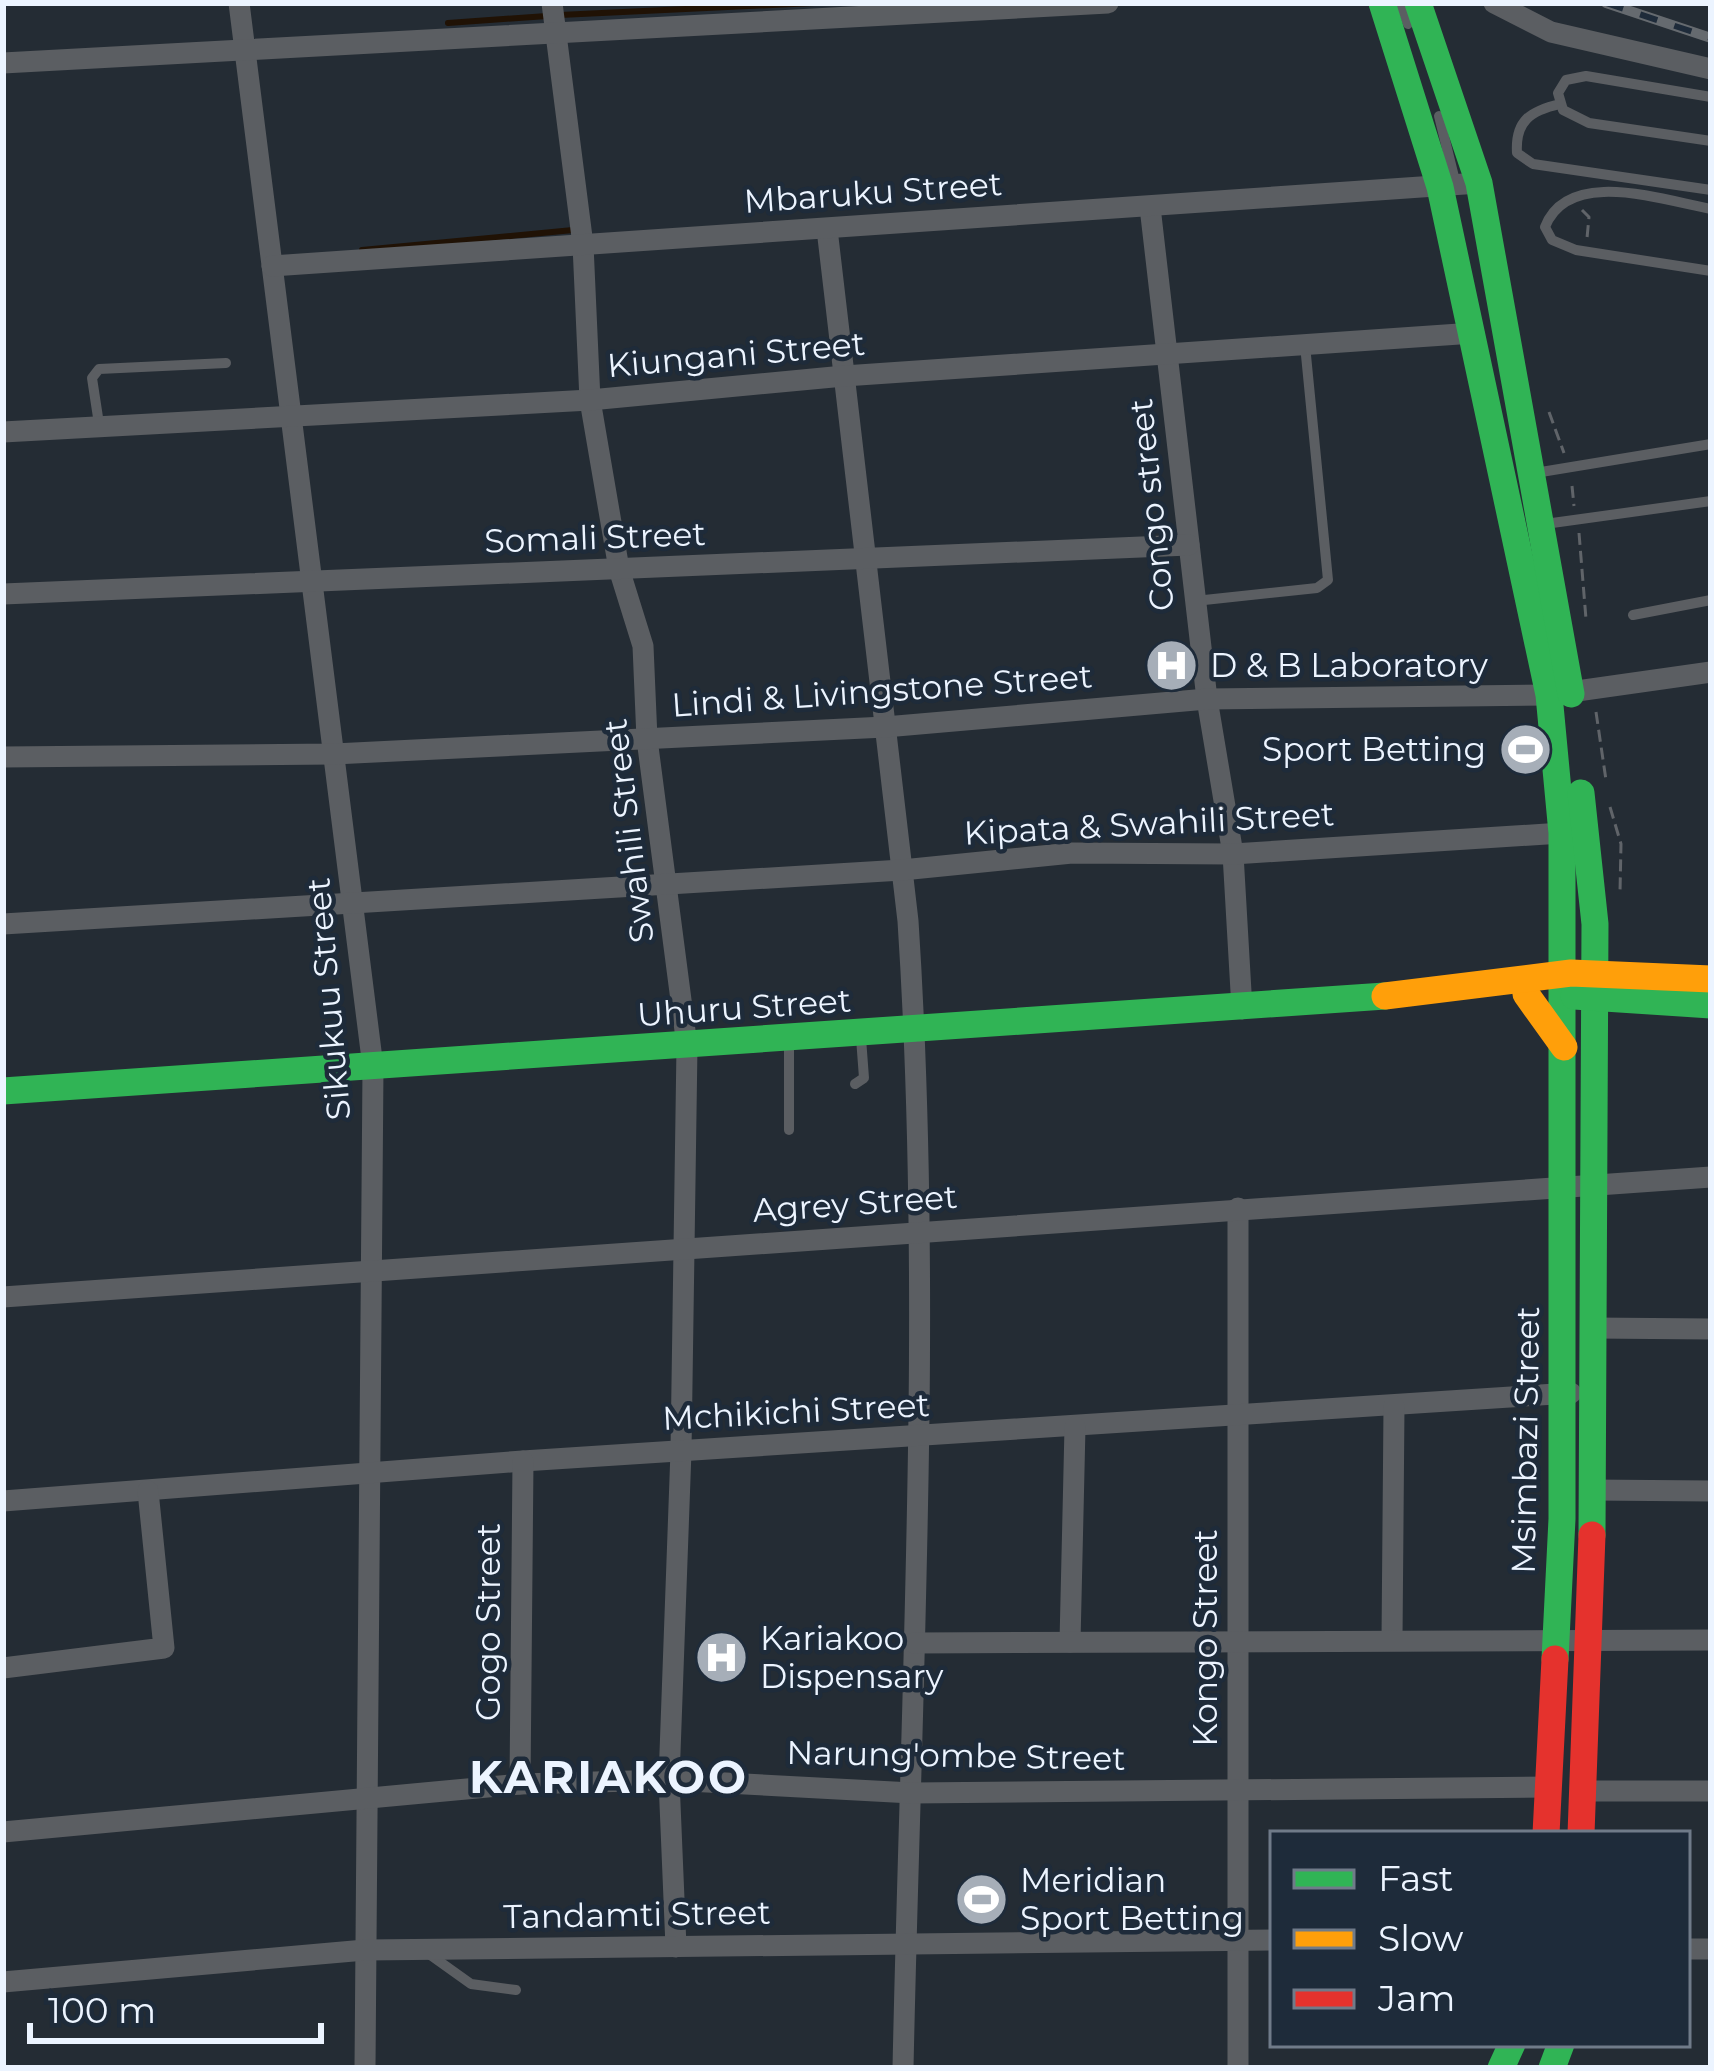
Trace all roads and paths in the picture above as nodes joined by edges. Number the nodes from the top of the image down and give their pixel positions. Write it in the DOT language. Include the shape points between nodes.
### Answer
graph roads {
  1 [pos="239,3"];
  2 [pos="552,3"];
  3 [pos="1108,3"];
  4 [pos="1382,3"];
  5 [pos="1400,3"];
  6 [pos="1494,3"];
  7 [pos="1414,16"];
  8 [pos="555,33"];
  9 [pos="245,50"];
  10 [pos="3,63"];
  11 [pos="1711,69"];
  12 [pos="1432,94"];
  13 [pos="1711,97"];
  14 [pos="1560,104"];
  15 [pos="1711,141"];
  16 [pos="1459,190"];
  17 [pos="1711,190"];
  18 [pos="1150,207"];
  19 [pos="1711,208"];
  20 [pos="827,229"];
  21 [pos="583,245"];
  22 [pos="272,266"];
  23 [pos="1711,272"];
  24 [pos="1483,331"];
  25 [pos="1305,345"];
  26 [pos="1167,354"];
  27 [pos="226,363"];
  28 [pos="844,376"];
  29 [pos="590,400"];
  30 [pos="1504,408"];
  31 [pos="291,413"];
  32 [pos="99,424"];
  33 [pos="3,432"];
  34 [pos="1711,444"];
  35 [pos="1521,469"];
  36 [pos="1711,501"];
  37 [pos="1532,527"];
  38 [pos="1189,545"];
  39 [pos="865,558"];
  40 [pos="620,569"];
  41 [pos="312,581"];
  42 [pos="3,594"];
  43 [pos="1711,600"];
  44 [pos="1195,601"];
  45 [pos="1633,615"];
  46 [pos="1711,672"];
  47 [pos="1559,693"];
  48 [pos="1207,699"];
  49 [pos="885,727"];
  50 [pos="647,739"];
  51 [pos="334,754"];
  52 [pos="3,757"];
  53 [pos="1562,833"];
  54 [pos="1234,854"];
  55 [pos="902,870"];
  56 [pos="666,884"];
  57 [pos="356,902"];
  58 [pos="3,924"];
  59 [pos="1595,924"];
  60 [pos="1564,928"];
  61 [pos="1711,980"];
  62 [pos="1526,985"];
  63 [pos="1579,986"];
  64 [pos="1657,988"];
  65 [pos="1711,1005"];
  66 [pos="1242,1010"];
  67 [pos="915,1031"];
  68 [pos="861,1035"];
  69 [pos="789,1040"];
  70 [pos="687,1046"];
  71 [pos="1564,1047"];
  72 [pos="1596,1052"];
  73 [pos="374,1067"];
  74 [pos="789,1084"];
  75 [pos="803,1084"];
  76 [pos="855,1084"];
  77 [pos="3,1091"];
  78 [pos="789,1130"];
  79 [pos="1711,1177"];
  80 [pos="1577,1184"];
  81 [pos="1238,1208"];
  82 [pos="918,1231"];
  83 [pos="685,1248"];
  84 [pos="371,1270"];
  85 [pos="3,1297"];
  86 [pos="1594,1328"];
  87 [pos="1711,1329"];
  88 [pos="1578,1393"];
  89 [pos="1394,1406"];
  90 [pos="1238,1416"];
  91 [pos="1075,1427"];
  92 [pos="916,1438"];
  93 [pos="681,1451"];
  94 [pos="523,1461"];
  95 [pos="369,1476"];
  96 [pos="1591,1490"];
  97 [pos="148,1491"];
  98 [pos="1711,1491"];
  99 [pos="3,1501"];
  100 [pos="1575,1639"];
  101 [pos="1392,1640"];
  102 [pos="1711,1640"];
  103 [pos="1238,1641"];
  104 [pos="1070,1642"];
  105 [pos="914,1643"];
  106 [pos="3,1668"];
  107 [pos="669,1780"];
  108 [pos="520,1784"];
  109 [pos="1550,1787"];
  110 [pos="1238,1789"];
  111 [pos="1589,1791"];
  112 [pos="1711,1791"];
  113 [pos="912,1793"];
  114 [pos="367,1800"];
  115 [pos="1549,1831"];
  116 [pos="1549,1831"];
  117 [pos="1578,1831"];
  118 [pos="3,1832"];
  119 [pos="1238,1940"];
  120 [pos="1270,1940"];
  121 [pos="906,1945"];
  122 [pos="676,1947"];
  123 [pos="423,1949"];
  124 [pos="365,1950"];
  125 [pos="3,1982"];
  126 [pos="516,1990"];
  127 [pos="365,2068"];
  128 [pos="903,2068"];
  129 [pos="1238,2068"];
  1 -- 9 [label="street, Sikukuu Street"];
  2 -- 8 [label="street, Swahili Street"];
  3 -- 8 [label="street"];
  4 -- 16 [label="street"];
  5 -- 7 [label="lane"];
  6 -- 11 [label="street" via="1551,32"];
  7 -- 16 [label="street"];
  8 -- 9 [label="street"];
  8 -- 21 [label="street, Swahili Street"];
  9 -- 10 [label="street"];
  9 -- 22 [label="street, Sikukuu Street"];
  12 -- 16 [label="lane"];
  13 -- 14 [label="lane" via="1586,76 1566,80"];
  14 -- 15 [label="lane" via="1588,123"];
  14 -- 17 [label="lane" via="1539,108 1516,134 1517,153 1533,164"];
  16 -- 18 [label="street, Mbaruku Street"];
  16 -- 24 [label="street"];
  16 -- 35 [label="street"];
  18 -- 20 [label="street, Mbaruku Street"];
  18 -- 26 [label="street, Congo street"];
  19 -- 23 [label="lane" via="1619,193 1568,195 1545,226 1552,240 1576,250"];
  20 -- 21 [label="street, Mbaruku Street"];
  20 -- 28 [label="street"];
  21 -- 22 [label="street, Mbaruku Street"];
  21 -- 29 [label="street, Swahili Street"];
  22 -- 31 [label="street, Sikukuu Street"];
  24 -- 25 [label="street, Kiungani Street"];
  24 -- 47 [label="street"];
  25 -- 26 [label="street, Kiungani Street"];
  25 -- 44 [label="lane" via="1328,580 1317,589"];
  26 -- 28 [label="street, Kiungani Street"];
  26 -- 38 [label="street, Congo street"];
  27 -- 32 [label="lane" via="99,369 92,378"];
  28 -- 29 [label="street, Kiungani Street"];
  28 -- 39 [label="street"];
  29 -- 31 [label="street, Kiungani Street"];
  29 -- 40 [label="street, Swahili Street"];
  30 -- 35 [label="lane"];
  31 -- 32 [label="street, Kiungani Street"];
  31 -- 41 [label="street, Sikukuu Street"];
  32 -- 33 [label="street, Kiungani Street"];
  34 -- 35 [label="lane"];
  35 -- 37 [label="street"];
  36 -- 37 [label="lane"];
  37 -- 47 [label="street"];
  37 -- 63 [label="lane"];
  38 -- 39 [label="street, Somali Street"];
  38 -- 44 [label="street, Congo street"];
  39 -- 40 [label="street, Somali Street"];
  39 -- 49 [label="street"];
  40 -- 41 [label="street, Somali Street"];
  40 -- 50 [label="street, Swahili Street" via="643,646"];
  41 -- 42 [label="street, Somali Street"];
  41 -- 51 [label="street, Sikukuu Street"];
  43 -- 45 [label="lane"];
  44 -- 48 [label="street, Congo street"];
  46 -- 47 [label="street"];
  47 -- 48 [label="street, Lindi & Livingstone Street"];
  47 -- 53 [label="street"];
  47 -- 59 [label="street"];
  48 -- 49 [label="street, Lindi & Livingstone Street"];
  48 -- 54 [label="street, Congo street"];
  49 -- 50 [label="street, Lindi & Livingstone Street"];
  49 -- 55 [label="street"];
  50 -- 51 [label="street, Lindi & Livingstone Street"];
  50 -- 56 [label="street, Swahili Street"];
  51 -- 52 [label="street, Lindi & Livingstone Street"];
  51 -- 57 [label="street, Sikukuu Street"];
  53 -- 54 [label="street, Kipata & Swahili Street"];
  53 -- 60 [label="street"];
  54 -- 55 [label="street, Kipata & Swahili Street" via="1072,854"];
  54 -- 66 [label="street, Congo street"];
  55 -- 56 [label="street, Kipata & Swahili Street"];
  55 -- 67 [label="street"];
  56 -- 57 [label="street, Kipata & Swahili Street"];
  56 -- 70 [label="street, Swahili Street"];
  57 -- 58 [label="street, Kipata & Swahili Street"];
  57 -- 73 [label="street, Sikukuu Street"];
  59 -- 63 [label="street"];
  59 -- 64 [label="street"];
  60 -- 62 [label="street"];
  60 -- 63 [label="street"];
  61 -- 64 [label="street, Uhuru Street"];
  62 -- 63 [label="street, Uhuru Street"];
  62 -- 66 [label="street, Uhuru Street"];
  62 -- 71 [label="street"];
  63 -- 64 [label="street, Uhuru Street"];
  63 -- 71 [label="street, Msimbazi Street"];
  63 -- 72 [label="street, Msimbazi Street"];
  63 -- 80 [label="lane"];
  64 -- 65 [label="street, Uhuru Street"];
  64 -- 72 [label="street"];
  66 -- 67 [label="street, Uhuru Street"];
  67 -- 68 [label="street, Uhuru Street"];
  67 -- 82 [label="street"];
  68 -- 69 [label="street, Uhuru Street"];
  68 -- 76 [label="lane" via="864,1078"];
  69 -- 70 [label="street, Uhuru Street"];
  69 -- 74 [label="lane"];
  70 -- 73 [label="street, Uhuru Street"];
  70 -- 83 [label="street, Swahili Street"];
  71 -- 80 [label="street, Msimbazi Street"];
  72 -- 80 [label="street, Msimbazi Street"];
  73 -- 77 [label="street, Uhuru Street"];
  73 -- 84 [label="street, Sikukuu Street"];
  74 -- 75 [label="lane"];
  74 -- 78 [label="lane"];
  79 -- 80 [label="street, Agrey Street"];
  80 -- 81 [label="street, Agrey Street"];
  80 -- 86 [label="street, Msimbazi Street"];
  80 -- 88 [label="street, Msimbazi Street"];
  81 -- 82 [label="street, Agrey Street"];
  81 -- 90 [label="street, Kongo Street"];
  82 -- 83 [label="street, Agrey Street"];
  82 -- 92 [label="street"];
  83 -- 84 [label="street, Agrey Street"];
  83 -- 93 [label="street, Swahili Street"];
  84 -- 85 [label="street, Agrey Street"];
  84 -- 95 [label="street, Sikukuu Street"];
  86 -- 87 [label="street"];
  86 -- 88 [label="street, Msimbazi Street"];
  88 -- 89 [label="street, Mchikichi Street"];
  88 -- 96 [label="street, Msimbazi Street"];
  88 -- 100 [label="street, Msimbazi Street"];
  89 -- 90 [label="street, Mchikichi Street"];
  89 -- 101 [label="street"];
  90 -- 91 [label="street, Mchikichi Street"];
  90 -- 103 [label="street, Kongo Street"];
  91 -- 92 [label="street, Mchikichi Street"];
  91 -- 104 [label="street"];
  92 -- 93 [label="street, Mchikichi Street"];
  92 -- 105 [label="street"];
  93 -- 94 [label="street, Mchikichi Street"];
  93 -- 107 [label="street, Swahili Street"];
  94 -- 95 [label="street, Mchikichi Street"];
  94 -- 108 [label="street, Gogo Street"];
  95 -- 97 [label="street, Mchikichi Street"];
  95 -- 114 [label="street, Sikukuu Street"];
  96 -- 98 [label="street"];
  96 -- 100 [label="street, Msimbazi Street"];
  97 -- 99 [label="street, Mchikichi Street"];
  97 -- 106 [label="street" via="164,1648"];
  100 -- 101 [label="street"];
  100 -- 102 [label="street"];
  100 -- 109 [label="street, Msimbazi Street"];
  100 -- 115 [label="lane"];
  100 -- 117 [label="street, Msimbazi Street"];
  101 -- 103 [label="street"];
  103 -- 104 [label="street"];
  103 -- 110 [label="street, Kongo Street"];
  104 -- 105 [label="street"];
  105 -- 113 [label="street"];
  107 -- 108 [label="street, Narung'ombe Street"];
  107 -- 113 [label="street, Narung'ombe Street"];
  107 -- 122 [label="street, Swahili Street"];
  108 -- 114 [label="street, Narung'ombe Street"];
  109 -- 110 [label="street, Narung'ombe Street"];
  109 -- 116 [label="street, Msimbazi Street"];
  110 -- 113 [label="street, Narung'ombe Street"];
  110 -- 119 [label="street, Kongo Street"];
  111 -- 112 [label="street"];
  113 -- 121 [label="street"];
  114 -- 118 [label="street, Narung'ombe Street"];
  114 -- 124 [label="street, Sikukuu Street"];
  119 -- 120 [label="street, Tandamti Street"];
  119 -- 121 [label="street, Tandamti Street"];
  119 -- 129 [label="street, Kongo Street"];
  121 -- 122 [label="street, Tandamti Street"];
  121 -- 128 [label="street"];
  122 -- 123 [label="street, Tandamti Street"];
  123 -- 124 [label="street, Tandamti Street"];
  123 -- 126 [label="lane" via="470,1984"];
  124 -- 125 [label="street, Tandamti Street"];
  124 -- 127 [label="street, Sikukuu Street"];
}
